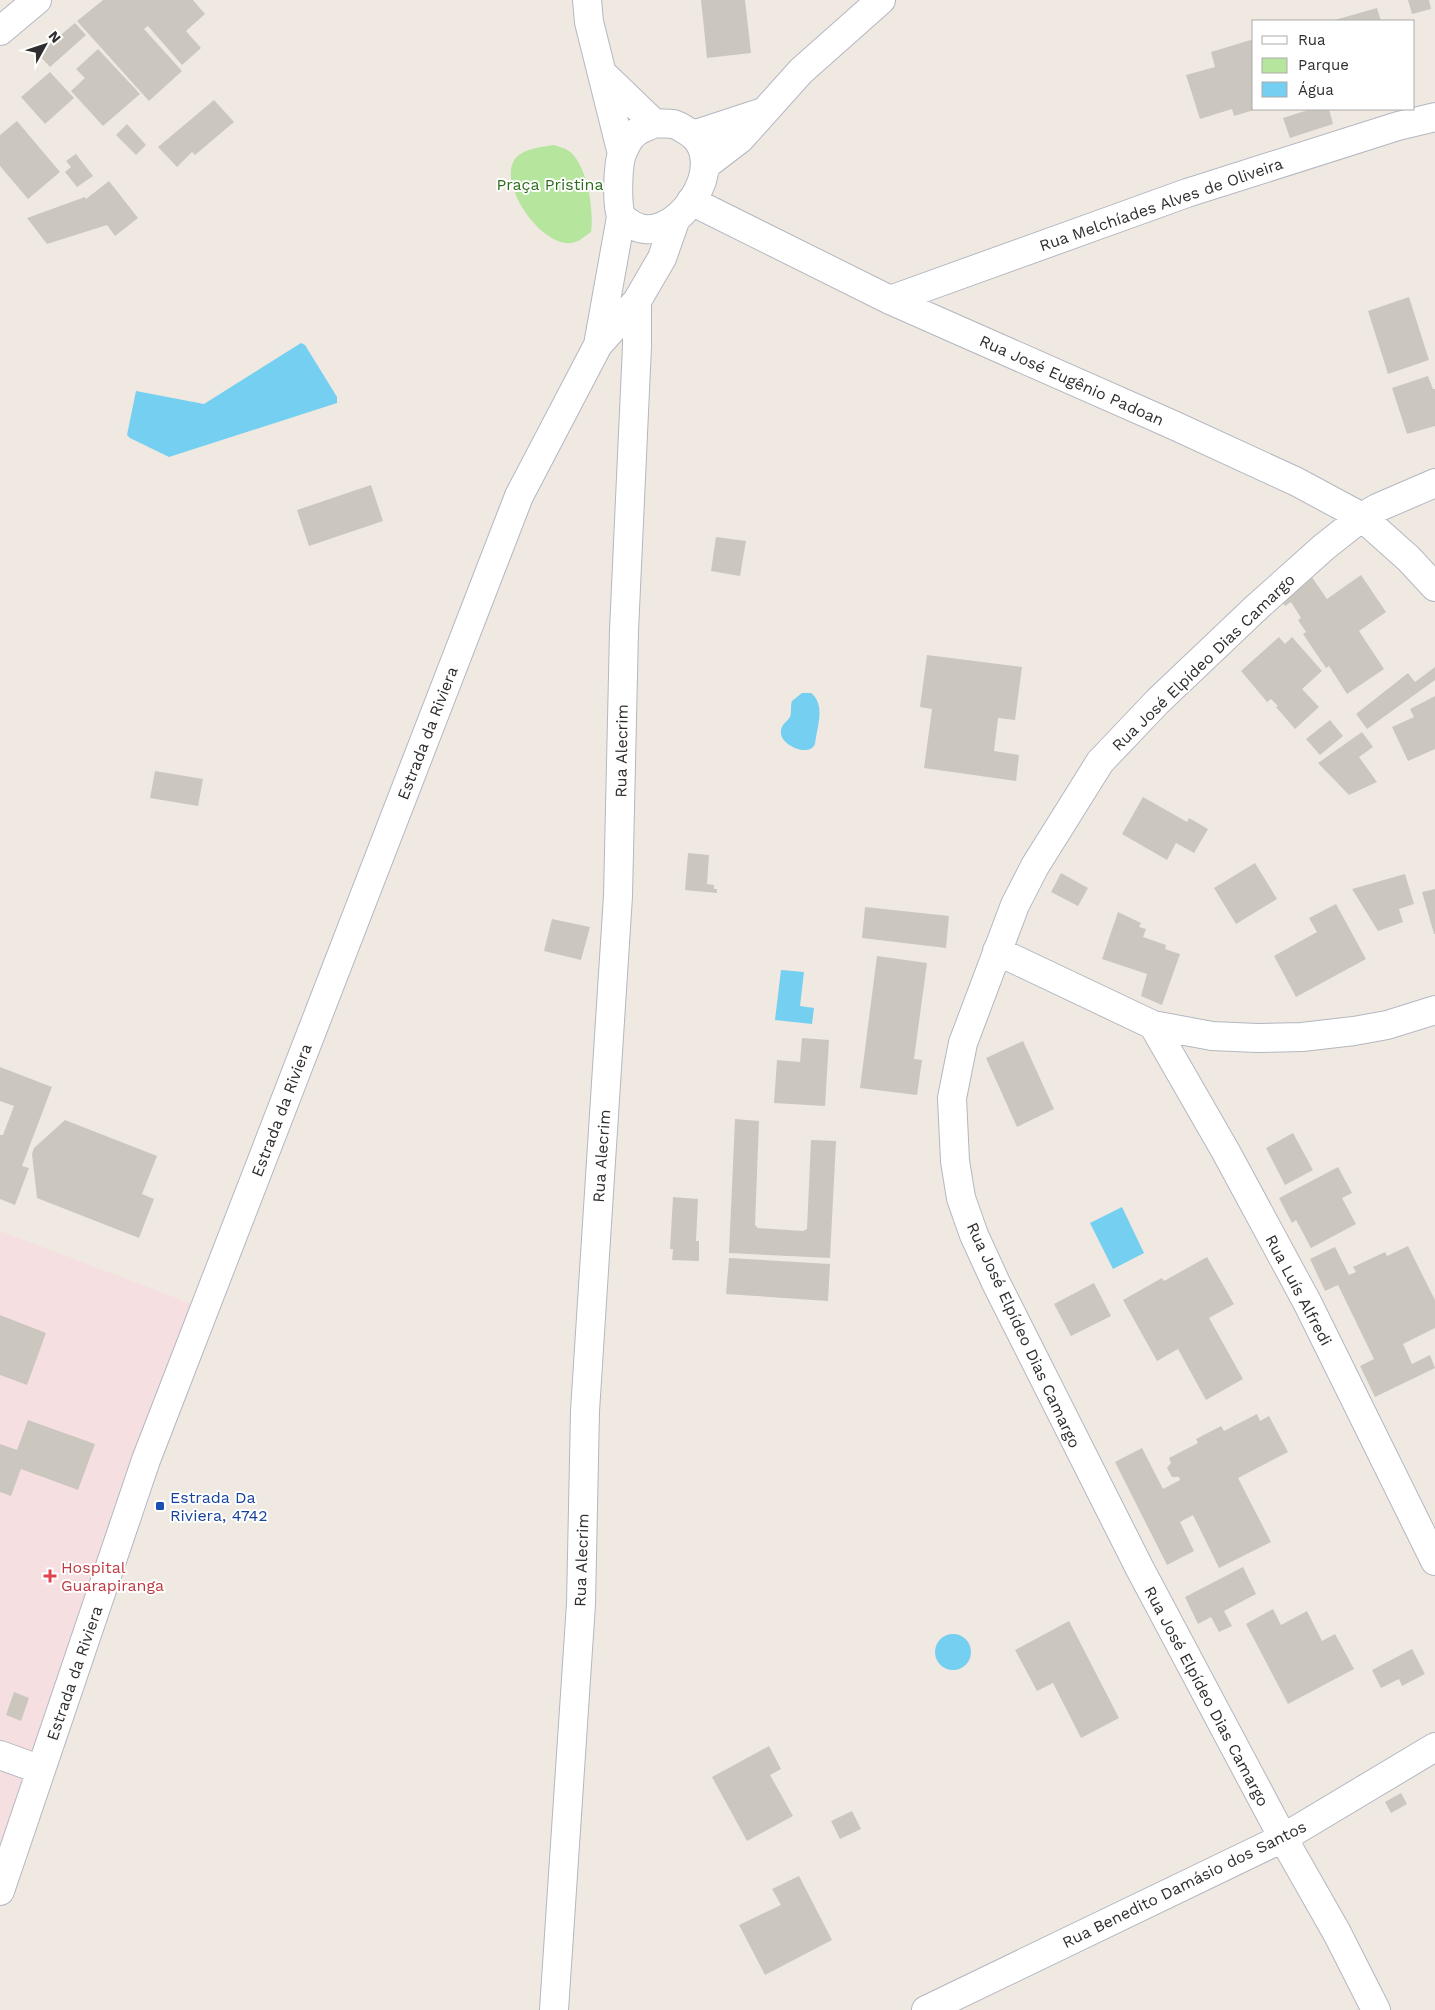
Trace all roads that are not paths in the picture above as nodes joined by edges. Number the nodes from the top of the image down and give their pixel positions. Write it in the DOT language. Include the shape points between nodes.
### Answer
graph roads {
  1 [pos="37,0"];
  2 [pos="587,0"];
  3 [pos="881,0"];
  4 [pos="0,31"];
  5 [pos="602,73"];
  6 [pos="763,112"];
  7 [pos="1435,117"];
  8 [pos="654,123"];
  9 [pos="693,135"];
  10 [pos="622,154"];
  11 [pos="706,165"];
  12 [pos="683,211"];
  13 [pos="621,217"];
  14 [pos="890,300"];
  15 [pos="637,301"];
  16 [pos="598,344"];
  17 [pos="1435,483"];
  18 [pos="1362,517"];
  19 [pos="1435,587"];
  20 [pos="997,952"];
  21 [pos="1435,1010"];
  22 [pos="1153,1025"];
  23 [pos="1435,1561"];
  24 [pos="1435,1747"];
  25 [pos="0,1755"];
  26 [pos="41,1770"];
  27 [pos="1283,1838"];
  28 [pos="0,1891"];
  29 [pos="554,2010"];
  30 [pos="926,2010"];
  31 [pos="1376,2010"];
  1 -- 4 [label="street"];
  2 -- 5 [label="street"];
  3 -- 6 [label="street" via="801,72"];
  5 -- 8 [label="street"];
  5 -- 10 [label="street"];
  6 -- 9 [label="street"];
  6 -- 11 [label="street" via="740,139"];
  7 -- 14 [label="street, Rua Melchíades Alves de Oliveira" via="1186,193"];
  8 -- 9 [label="street" via="675,124"];
  8 -- 10 [label="street" via="633,134"];
  9 -- 11 [label="street" via="703,149"];
  10 -- 13 [label="street" via="618,202"];
  11 -- 12 [label="street" via="702,184"];
  12 -- 13 [label="street" via="662,228 632,226"];
  12 -- 14 [label="street, Rua José Eugênio Padoan"];
  12 -- 15 [label="street, Estrada da Riviera" via="662,258"];
  13 -- 16 [label="street, Estrada da Riviera"];
  14 -- 18 [label="street, Rua José Eugênio Padoan" via="1270,469"];
  15 -- 16 [label="street, Estrada da Riviera"];
  15 -- 29 [label="street, Rua Alecrim" via="618,896 585,1411 581,1604"];
  16 -- 26 [label="street, Estrada da Riviera" via="515,505 146,1460"];
  17 -- 18 [label="street, Rua José Elpídeo Dias Camargo"];
  18 -- 19 [label="street, Rua José Eugênio Padoan"];
  18 -- 20 [label="street, Rua José Elpídeo Dias Camargo" via="1257,607 1158,701 1100,762 1035,866 1015,905"];
  20 -- 22 [label="street"];
  20 -- 27 [label="street, Rua José Elpídeo Dias Camargo" via="964,1043 952,1098 955,1161 961,1198 982,1251 1040,1374 1138,1568"];
  21 -- 22 [label="street" via="1387,1025 1302,1037 1212,1036"];
  22 -- 23 [label="street, Rua Luís Alfredi" via="1307,1302"];
  24 -- 27 [label="street, Rua Benedito Damásio dos Santos"];
  25 -- 26 [label="street"];
  26 -- 28 [label="street, Estrada da Riviera"];
  27 -- 30 [label="street, Rua Benedito Damásio dos Santos"];
  27 -- 31 [label="street, Rua José Elpídeo Dias Camargo"];
}
